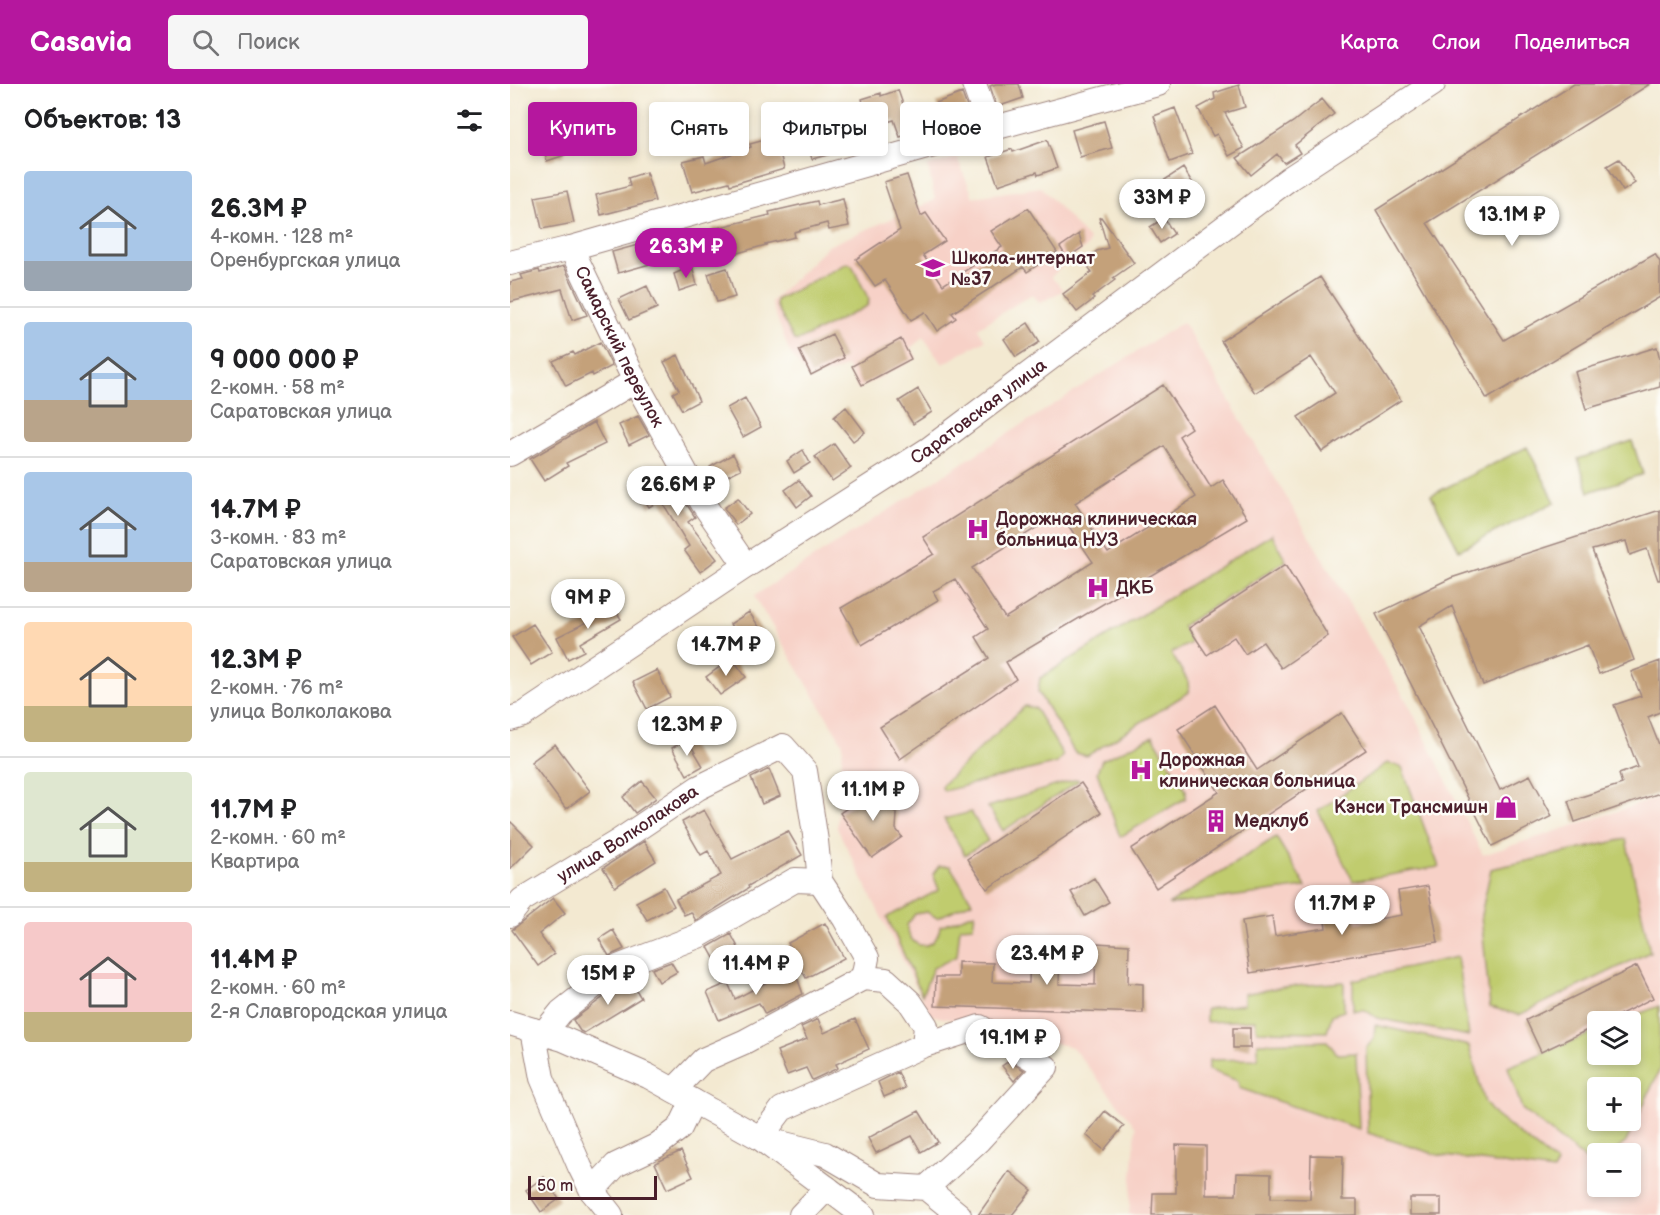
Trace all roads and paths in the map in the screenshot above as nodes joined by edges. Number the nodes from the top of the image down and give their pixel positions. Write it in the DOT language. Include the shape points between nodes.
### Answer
graph roads {
  1 [pos="974,84"];
  2 [pos="1158,84"];
  3 [pos="1433,84"];
  4 [pos="980,102"];
  5 [pos="1003,126"];
  6 [pos="900,155"];
  7 [pos="571,248"];
  8 [pos="510,263"];
  9 [pos="635,381"];
  10 [pos="510,454"];
  11 [pos="746,566"];
  12 [pos="510,719"];
  13 [pos="820,881"];
  14 [pos="510,915"];
  15 [pos="862,978"];
  16 [pos="529,1029"];
  17 [pos="924,1045"];
  18 [pos="683,1096"];
  19 [pos="760,1138"];
  20 [pos="827,1188"];
  21 [pos="926,1188"];
  22 [pos="592,1191"];
  23 [pos="611,1215"];
  24 [pos="801,1215"];
  25 [pos="863,1215"];
  26 [pos="959,1215"];
  1 -- 4 [label="street"];
  2 -- 5 [label="street"];
  3 -- 11 [label="street, Саратовская улица" via="1290,178 928,449"];
  6 -- 7 [label="street"];
  7 -- 8 [label="street"];
  7 -- 9 [label="street, Самарский переулок"];
  9 -- 10 [label="street"];
  9 -- 11 [label="street, Самарский переулок" via="702,502"];
  11 -- 12 [label="street, Саратовская улица" via="532,709"];
  13 -- 14 [label="street, улица Волколакова" via="805,771 783,746 698,788 522,900"];
  13 -- 15 [label="street" via="867,958"];
  13 -- 16 [label="street" via="795,880 698,936 618,967 561,1012"];
  15 -- 17 [label="street" via="886,980 909,1002 926,1026"];
  15 -- 18 [label="street" via="703,1060"];
  16 -- 18 [label="street" via="563,1039 648,1076"];
  16 -- 22 [label="street" via="542,1078"];
  17 -- 19 [label="street" via="782,1109"];
  17 -- 21 [label="street" via="980,1027 1046,1067 979,1140"];
  18 -- 19 [label="street"];
  18 -- 22 [label="street" via="680,1128 656,1146 616,1165"];
  19 -- 20 [label="street"];
  19 -- 21 [label="street" via="825,1154 878,1185"];
  20 -- 24 [label="street"];
  20 -- 25 [label="street"];
  21 -- 26 [label="street"];
  22 -- 23 [label="street"];
}
